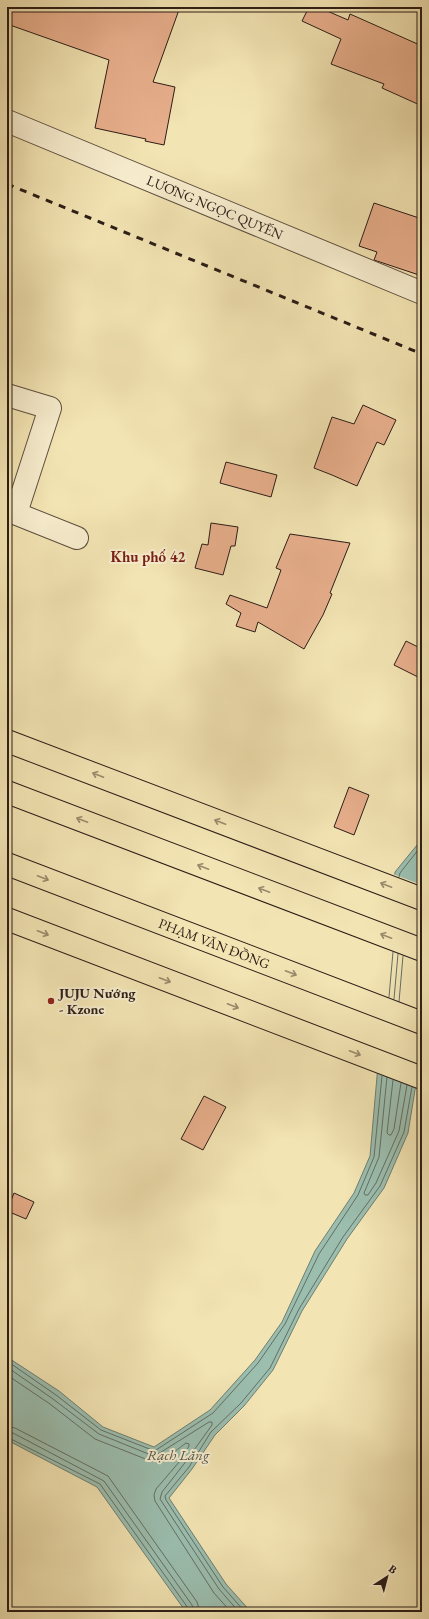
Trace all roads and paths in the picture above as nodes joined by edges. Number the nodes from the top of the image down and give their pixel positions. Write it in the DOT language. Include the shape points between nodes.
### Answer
graph roads {
  1 [pos="7,121"];
  2 [pos="422,293"];
  3 [pos="7,394"];
  4 [pos="12,512"];
  5 [pos="77,538"];
  6 [pos="7,740"];
  7 [pos="7,792"];
  8 [pos="7,864"];
  9 [pos="422,900"];
  10 [pos="7,919"];
  11 [pos="422,950"];
  12 [pos="422,1024"];
  13 [pos="422,1078"];
  1 -- 2 [label="street, LƯƠNG NGỌC QUYẾN"];
  3 -- 4 [label="street" via="50,408"];
  4 -- 5 [label="street"];
  9 -- 6 [label="main road, one-way"];
  11 -- 7 [label="main road, one-way"];
  8 -- 12 [label="main road, PHẠM VĂN ĐỒNG, one-way"];
  10 -- 13 [label="main road, one-way"];
}
